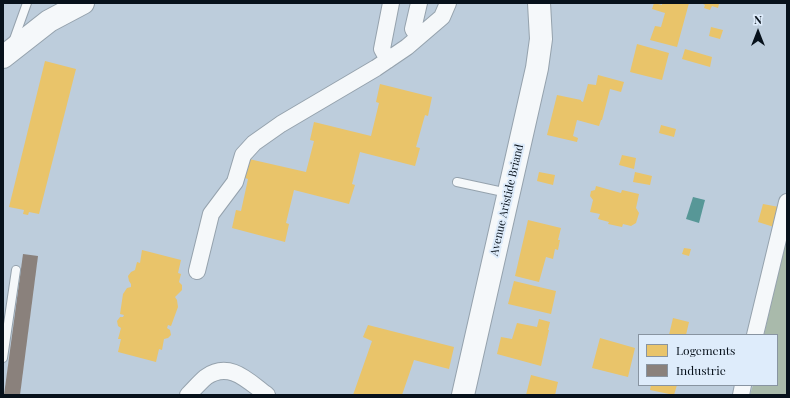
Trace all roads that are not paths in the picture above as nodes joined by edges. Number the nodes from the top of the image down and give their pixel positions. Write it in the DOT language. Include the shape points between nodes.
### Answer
graph roads {
  1 [pos="27,3"];
  2 [pos="83,3"];
  3 [pos="391,3"];
  4 [pos="419,3"];
  5 [pos="448,3"];
  6 [pos="539,3"];
  7 [pos="418,37"];
  8 [pos="6,55"];
  9 [pos="388,60"];
  10 [pos="457,182"];
  11 [pos="509,193"];
  12 [pos="787,202"];
  13 [pos="16,270"];
  14 [pos="197,271"];
  15 [pos="755,334"];
  16 [pos="3,358"];
  17 [pos="188,395"];
  18 [pos="267,395"];
  19 [pos="463,395"];
  1 -- 8 [label="lane"];
  2 -- 8 [label="main road" via="49,21"];
  3 -- 9 [label="street" via="382,49"];
  4 -- 7 [label="street" via="413,29"];
  5 -- 7 [label="street" via="442,17"];
  6 -- 11 [label="main road, Avenue Aristide Briand" via="541,39 537,68"];
  7 -- 9 [label="street"];
  9 -- 14 [label="street" via="281,124 254,143 243,155 235,182 212,214"];
  10 -- 11 [label="lane"];
  11 -- 19 [label="main road, Avenue Aristide Briand"];
  12 -- 15 [label="street"];
  13 -- 16 [label="lane"];
  17 -- 18 [label="street" via="206,378 226,370 238,374"];
}
